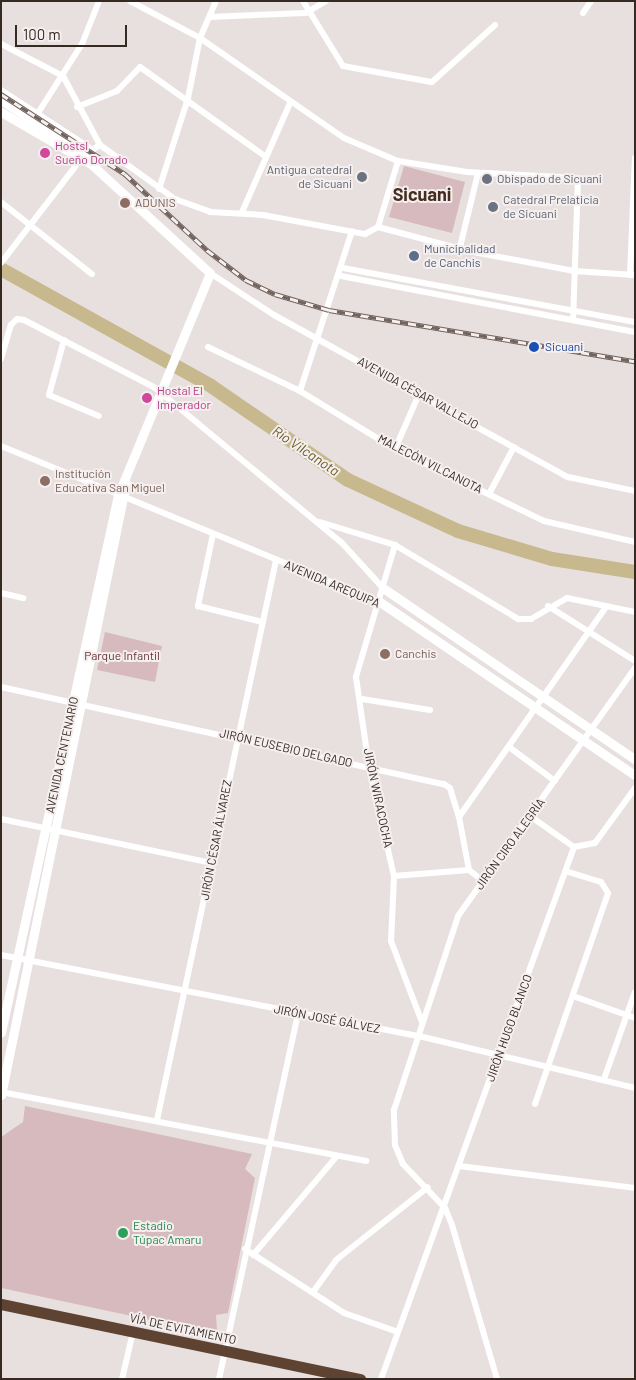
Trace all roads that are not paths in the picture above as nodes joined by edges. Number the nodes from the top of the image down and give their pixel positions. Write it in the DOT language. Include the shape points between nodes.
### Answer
graph roads {
  1 [pos="99,1"];
  2 [pos="130,1"];
  3 [pos="216,1"];
  4 [pos="303,1"];
  5 [pos="326,1"];
  6 [pos="591,1"];
  7 [pos="306,13"];
  8 [pos="583,13"];
  9 [pos="209,17"];
  10 [pos="495,24"];
  11 [pos="200,38"];
  12 [pos="1,44"];
  13 [pos="63,76"];
  14 [pos="1,90"];
  15 [pos="188,98"];
  16 [pos="1,100"];
  17 [pos="291,101"];
  18 [pos="77,107"];
  19 [pos="1,112"];
  20 [pos="36,118"];
  21 [pos="27,128"];
  22 [pos="100,145"];
  23 [pos="85,155"];
  24 [pos="265,156"];
  25 [pos="634,158"];
  26 [pos="398,161"];
  27 [pos="478,173"];
  28 [pos="159,189"];
  29 [pos="1,202"];
  30 [pos="242,212"];
  31 [pos="378,226"];
  32 [pos="352,231"];
  33 [pos="460,247"];
  34 [pos="1,263"];
  35 [pos="343,268"];
  36 [pos="574,271"];
  37 [pos="210,273"];
  38 [pos="92,274"];
  39 [pos="632,275"];
  40 [pos="341,276"];
  41 [pos="573,311"];
  42 [pos="573,320"];
  43 [pos="635,322"];
  44 [pos="635,332"];
  45 [pos="320,338"];
  46 [pos="64,340"];
  47 [pos="208,347"];
  48 [pos="1,359"];
  49 [pos="300,391"];
  50 [pos="162,394"];
  51 [pos="420,394"];
  52 [pos="99,416"];
  53 [pos="1,446"];
  54 [pos="514,447"];
  55 [pos="395,449"];
  56 [pos="635,491"];
  57 [pos="490,494"];
  58 [pos="122,497"];
  59 [pos="316,521"];
  60 [pos="212,534"];
  61 [pos="635,542"];
  62 [pos="395,545"];
  63 [pos="276,560"];
  64 [pos="383,588"];
  65 [pos="1,593"];
  66 [pos="23,598"];
  67 [pos="380,602"];
  68 [pos="548,606"];
  69 [pos="606,607"];
  70 [pos="635,612"];
  71 [pos="262,622"];
  72 [pos="589,632"];
  73 [pos="635,661"];
  74 [pos="635,668"];
  75 [pos="1,687"];
  76 [pos="543,698"];
  77 [pos="362,699"];
  78 [pos="76,703"];
  79 [pos="536,708"];
  80 [pos="430,710"];
  81 [pos="592,731"];
  82 [pos="237,737"];
  83 [pos="584,741"];
  84 [pos="509,747"];
  85 [pos="635,759"];
  86 [pos="369,767"];
  87 [pos="635,775"];
  88 [pos="555,781"];
  89 [pos="635,788"];
  90 [pos="530,816"];
  91 [pos="459,817"];
  92 [pos="1,819"];
  93 [pos="46,829"];
  94 [pos="57,831"];
  95 [pos="574,848"];
  96 [pos="212,864"];
  97 [pos="469,870"];
  98 [pos="566,871"];
  99 [pos="394,876"];
  100 [pos="483,881"];
  101 [pos="1,955"];
  102 [pos="17,958"];
  103 [pos="26,960"];
  104 [pos="186,991"];
  105 [pos="635,992"];
  106 [pos="572,996"];
  107 [pos="298,1013"];
  108 [pos="632,1016"];
  109 [pos="422,1022"];
  110 [pos="1,1032"];
  111 [pos="419,1036"];
  112 [pos="499,1055"];
  113 [pos="547,1065"];
  114 [pos="604,1079"];
  115 [pos="635,1088"];
  116 [pos="1,1093"];
  117 [pos="536,1104"];
  118 [pos="157,1120"];
  119 [pos="271,1145"];
  120 [pos="337,1156"];
  121 [pos="367,1161"];
  122 [pos="459,1166"];
  123 [pos="428,1187"];
  124 [pos="635,1188"];
  125 [pos="444,1208"];
  126 [pos="245,1249"];
  127 [pos="253,1256"];
  128 [pos="313,1292"];
  129 [pos="1,1304"];
  130 [pos="133,1332"];
  131 [pos="398,1332"];
  132 [pos="224,1352"];
  133 [pos="122,1379"];
  134 [pos="219,1379"];
  135 [pos="360,1379"];
  136 [pos="381,1379"];
  137 [pos="497,1379"];
  1 -- 13 [label="street"];
  2 -- 11 [label="street"];
  3 -- 9 [label="street"];
  4 -- 7 [label="street"];
  5 -- 7 [label="street"];
  6 -- 8 [label="street"];
  7 -- 9 [label="street"];
  7 -- 10 [label="street" via="343,66 432,82"];
  9 -- 11 [label="street"];
  11 -- 15 [label="street"];
  11 -- 17 [label="street"];
  12 -- 13 [label="street"];
  13 -- 18 [label="street"];
  13 -- 20 [label="street"];
  14 -- 20 [label="street"];
  15 -- 18 [label="street" via="140,67 117,91"];
  15 -- 24 [label="street"];
  15 -- 28 [label="street"];
  16 -- 20 [label="street"];
  17 -- 24 [label="street"];
  17 -- 26 [label="street" via="344,138"];
  18 -- 22 [label="street"];
  19 -- 21 [label="street"];
  20 -- 21 [label="street"];
  20 -- 23 [label="street"];
  21 -- 23 [label="street"];
  22 -- 23 [label="street"];
  22 -- 28 [label="street"];
  23 -- 34 [label="street"];
  23 -- 37 [label="street"];
  24 -- 30 [label="street"];
  25 -- 39 [label="street"];
  26 -- 27 [label="street"];
  26 -- 31 [label="street"];
  27 -- 33 [label="street"];
  27 -- 36 [label="street" via="578,178"];
  28 -- 30 [label="street" via="210,212"];
  29 -- 38 [label="street"];
  30 -- 32 [label="street"];
  31 -- 32 [label="street" via="365,234"];
  31 -- 33 [label="street"];
  32 -- 35 [label="street"];
  33 -- 36 [label="street"];
  35 -- 40 [label="street"];
  35 -- 41 [label="street"];
  36 -- 39 [label="street"];
  36 -- 41 [label="street"];
  37 -- 45 [label="street, AVENIDA CÉSAR VALLEJO" via="274,315"];
  37 -- 50 [label="street"];
  40 -- 42 [label="street"];
  40 -- 45 [label="street"];
  41 -- 42 [label="street"];
  41 -- 43 [label="street"];
  42 -- 44 [label="street"];
  45 -- 49 [label="street"];
  45 -- 51 [label="street, AVENIDA CÉSAR VALLEJO"];
  46 -- 48 [label="street" via="17,318"];
  46 -- 50 [label="street"];
  46 -- 52 [label="street" via="49,395"];
  47 -- 49 [label="street, MALECÓN VILCANOTA"];
  49 -- 55 [label="street, MALECÓN VILCANOTA"];
  50 -- 58 [label="street"];
  50 -- 59 [label="street"];
  51 -- 54 [label="street, AVENIDA CÉSAR VALLEJO"];
  51 -- 55 [label="street"];
  53 -- 58 [label="street, AVENIDA AREQUIPA"];
  54 -- 56 [label="street, AVENIDA CÉSAR VALLEJO" via="568,477"];
  54 -- 57 [label="street"];
  55 -- 57 [label="street, MALECÓN VILCANOTA"];
  57 -- 61 [label="street, MALECÓN VILCANOTA" via="544,521"];
  58 -- 60 [label="street, AVENIDA AREQUIPA"];
  58 -- 78 [label="street"];
  59 -- 62 [label="street"];
  59 -- 64 [label="street" via="342,543"];
  60 -- 63 [label="street, AVENIDA AREQUIPA"];
  60 -- 71 [label="street" via="198,606"];
  62 -- 64 [label="street, JIRÓN WIRACOCHA"];
  62 -- 68 [label="street" via="518,619 531,619"];
  63 -- 67 [label="street, AVENIDA AREQUIPA"];
  63 -- 71 [label="street, JIRÓN CÉSAR ÁLVAREZ"];
  64 -- 67 [label="street, JIRÓN WIRACOCHA"];
  64 -- 76 [label="street, AVENIDA AREQUIPA"];
  65 -- 66 [label="street"];
  67 -- 77 [label="street, JIRÓN WIRACOCHA" via="356,677"];
  67 -- 79 [label="street, AVENIDA AREQUIPA"];
  68 -- 69 [label="street" via="566,598"];
  68 -- 72 [label="street"];
  69 -- 70 [label="street"];
  69 -- 72 [label="street"];
  71 -- 82 [label="street, JIRÓN CÉSAR ÁLVAREZ"];
  72 -- 73 [label="street"];
  72 -- 76 [label="street"];
  74 -- 81 [label="street, JIRÓN CIRO ALEGRÍA"];
  75 -- 78 [label="street, JIRÓN EUSEBIO DELGADO"];
  76 -- 79 [label="street"];
  76 -- 81 [label="street, AVENIDA AREQUIPA"];
  77 -- 80 [label="street"];
  77 -- 86 [label="street, JIRÓN WIRACOCHA"];
  78 -- 82 [label="street, JIRÓN EUSEBIO DELGADO"];
  78 -- 93 [label="street, AVENIDA CENTENARIO"];
  78 -- 94 [label="street"];
  79 -- 83 [label="street, AVENIDA AREQUIPA"];
  79 -- 84 [label="street"];
  81 -- 83 [label="street, JIRÓN CIRO ALEGRÍA"];
  81 -- 85 [label="street, AVENIDA AREQUIPA"];
  82 -- 86 [label="street, JIRÓN EUSEBIO DELGADO"];
  82 -- 96 [label="street, JIRÓN CÉSAR ÁLVAREZ"];
  83 -- 87 [label="street, AVENIDA AREQUIPA"];
  83 -- 88 [label="street, JIRÓN CIRO ALEGRÍA"];
  84 -- 88 [label="street"];
  84 -- 91 [label="street"];
  86 -- 91 [label="street, JIRÓN EUSEBIO DELGADO" via="444,784 450,788"];
  86 -- 99 [label="street, JIRÓN WIRACOCHA"];
  88 -- 90 [label="street, JIRÓN CIRO ALEGRÍA"];
  89 -- 95 [label="street" via="595,843"];
  90 -- 95 [label="street"];
  90 -- 100 [label="street, JIRÓN CIRO ALEGRÍA"];
  91 -- 97 [label="street, JIRÓN EUSEBIO DELGADO"];
  92 -- 93 [label="street"];
  93 -- 94 [label="street"];
  93 -- 102 [label="street, AVENIDA CENTENARIO"];
  94 -- 96 [label="street"];
  94 -- 103 [label="street"];
  95 -- 98 [label="street, JIRÓN HUGO BLANCO"];
  96 -- 104 [label="street, JIRÓN CÉSAR ÁLVAREZ"];
  97 -- 99 [label="street"];
  97 -- 100 [label="street"];
  98 -- 106 [label="street" via="607,887 606,901"];
  98 -- 112 [label="street, JIRÓN HUGO BLANCO"];
  99 -- 109 [label="street, JIRÓN WIRACOCHA" via="392,941"];
  100 -- 109 [label="street, JIRÓN CIRO ALEGRÍA" via="458,916"];
  101 -- 102 [label="street, JIRÓN JOSÉ GÁLVEZ"];
  102 -- 103 [label="street, JIRÓN JOSÉ GÁLVEZ"];
  102 -- 110 [label="street, AVENIDA CENTENARIO"];
  103 -- 104 [label="street, JIRÓN JOSÉ GÁLVEZ"];
  103 -- 116 [label="street"];
  104 -- 107 [label="street, JIRÓN JOSÉ GÁLVEZ"];
  104 -- 118 [label="street, JIRÓN CÉSAR ÁLVAREZ"];
  105 -- 108 [label="street"];
  106 -- 108 [label="street"];
  106 -- 113 [label="street"];
  107 -- 111 [label="street, JIRÓN JOSÉ GÁLVEZ"];
  107 -- 119 [label="street"];
  108 -- 114 [label="street"];
  109 -- 111 [label="street, JIRÓN CIRO ALEGRÍA"];
  111 -- 112 [label="street, JIRÓN JOSÉ GÁLVEZ"];
  111 -- 123 [label="street" via="394,1110 395,1146 413,1178"];
  112 -- 113 [label="street, JIRÓN JOSÉ GÁLVEZ"];
  112 -- 122 [label="street, JIRÓN HUGO BLANCO"];
  113 -- 114 [label="street, JIRÓN JOSÉ GÁLVEZ"];
  113 -- 117 [label="street"];
  114 -- 115 [label="street, JIRÓN JOSÉ GÁLVEZ"];
  116 -- 118 [label="street"];
  118 -- 119 [label="street"];
  119 -- 120 [label="street"];
  119 -- 126 [label="street"];
  120 -- 121 [label="street"];
  120 -- 127 [label="street"];
  122 -- 124 [label="street"];
  122 -- 125 [label="street, JIRÓN HUGO BLANCO"];
  123 -- 125 [label="street"];
  123 -- 128 [label="street" via="336,1260"];
  125 -- 131 [label="street, JIRÓN HUGO BLANCO"];
  125 -- 137 [label="street"];
  126 -- 127 [label="street"];
  126 -- 132 [label="street"];
  127 -- 128 [label="street"];
  128 -- 131 [label="street" via="344,1313"];
  129 -- 130 [label="highway, VÍA DE EVITAMIENTO"];
  130 -- 132 [label="highway, VÍA DE EVITAMIENTO"];
  130 -- 133 [label="street"];
  131 -- 136 [label="street, JIRÓN HUGO BLANCO"];
  132 -- 134 [label="street"];
  132 -- 135 [label="highway, VÍA DE EVITAMIENTO"];
}
